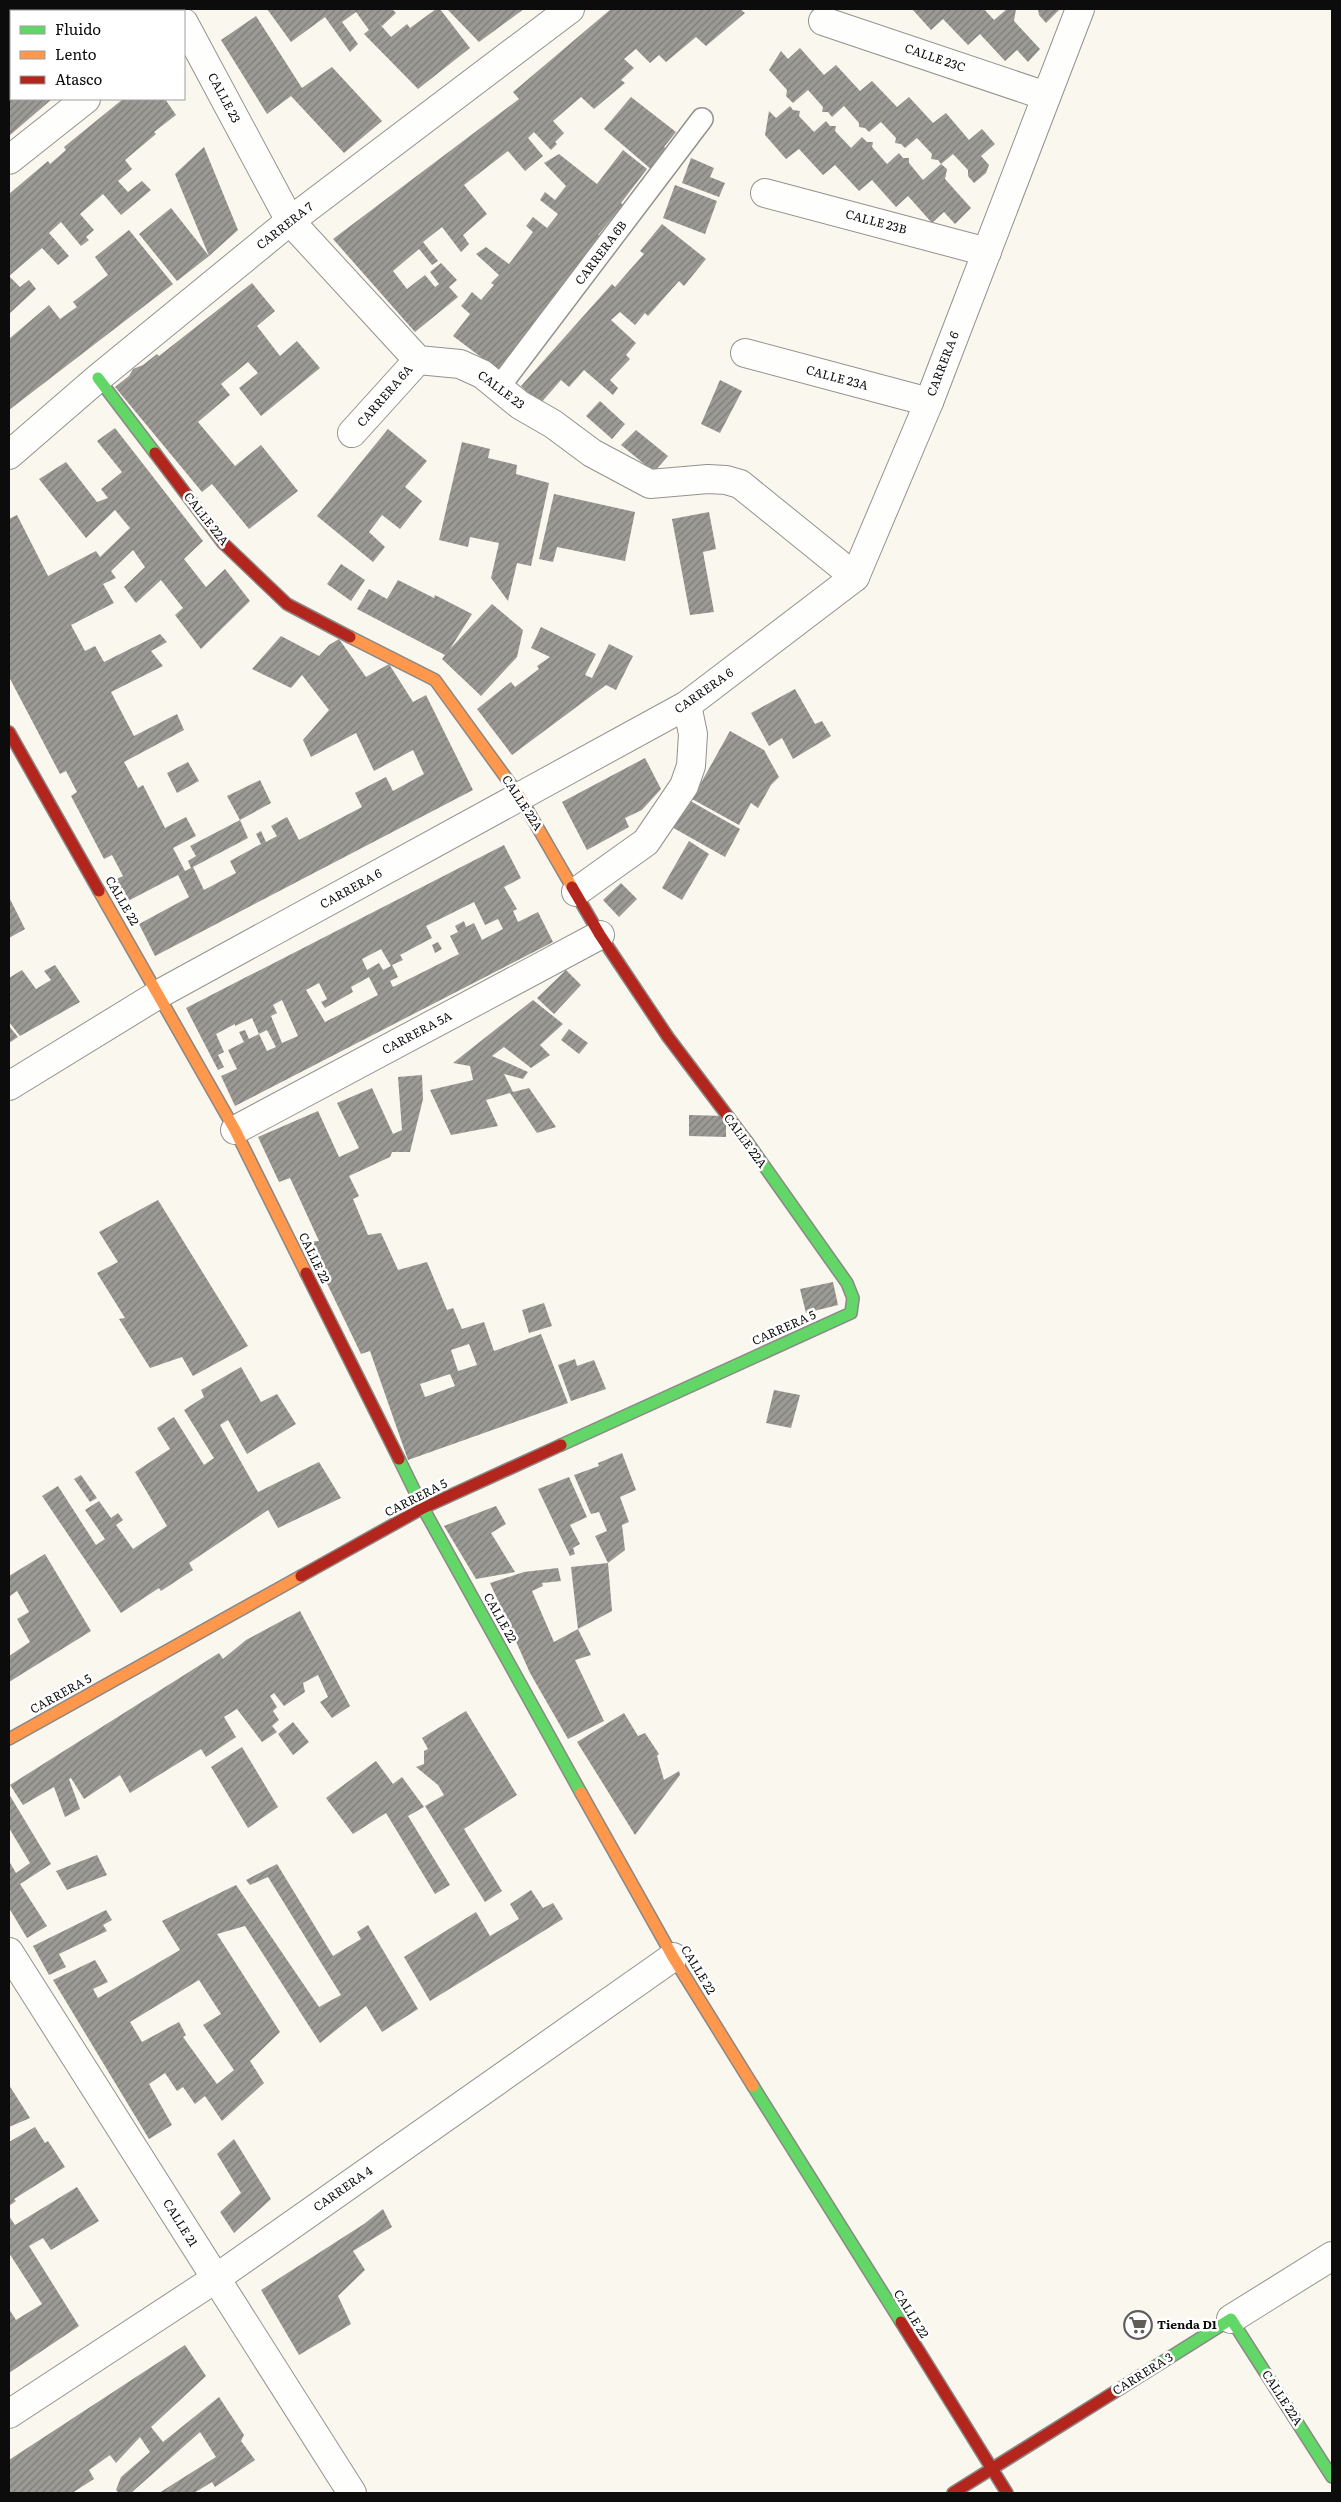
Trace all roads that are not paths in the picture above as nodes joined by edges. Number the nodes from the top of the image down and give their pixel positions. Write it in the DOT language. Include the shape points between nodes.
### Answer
graph roads {
  1 [pos="202,9"];
  2 [pos="570,9"];
  3 [pos="1080,9"];
  4 [pos="185,21"];
  5 [pos="823,21"];
  6 [pos="185,24"];
  7 [pos="1046,96"];
  8 [pos="85,100"];
  9 [pos="702,119"];
  10 [pos="9,160"];
  11 [pos="765,193"];
  12 [pos="290,221"];
  13 [pos="986,252"];
  14 [pos="745,354"];
  15 [pos="418,360"];
  16 [pos="98,378"];
  17 [pos="499,387"];
  18 [pos="929,402"];
  19 [pos="352,433"];
  20 [pos="9,455"];
  21 [pos="855,577"];
  22 [pos="687,705"];
  23 [pos="9,732"];
  24 [pos="520,797"];
  25 [pos="576,892"];
  26 [pos="600,935"];
  27 [pos="159,994"];
  28 [pos="9,1086"];
  29 [pos="235,1130"];
  30 [pos="851,1313"];
  31 [pos="423,1508"];
  32 [pos="9,1739"];
  33 [pos="9,1952"];
  34 [pos="673,1957"];
  35 [pos="1332,2256"];
  36 [pos="215,2279"];
  37 [pos="1231,2319"];
  38 [pos="9,2414"];
  39 [pos="991,2469"];
  40 [pos="1332,2477"];
  41 [pos="352,2493"];
  42 [pos="953,2493"];
  43 [pos="1007,2493"];
  1 -- 4 [label="street"];
  2 -- 12 [label="street, CARRERA 7"];
  3 -- 7 [label="street, CARRERA 6"];
  5 -- 7 [label="street, CALLE 23C"];
  6 -- 12 [label="street, CALLE 23"];
  7 -- 13 [label="street, CARRERA 6"];
  8 -- 10 [label="street"];
  9 -- 17 [label="lane, CARRERA 6B"];
  11 -- 13 [label="street, CALLE 23B"];
  12 -- 15 [label="street, CALLE 23"];
  12 -- 16 [label="street, CARRERA 7"];
  13 -- 18 [label="street, CARRERA 6"];
  14 -- 18 [label="street, CALLE 23A"];
  15 -- 17 [label="street, CALLE 23" via="460,364 482,374"];
  15 -- 19 [label="street, CARRERA 6A"];
  16 -- 20 [label="street, CARRERA 7"];
  16 -- 24 [label="street, CALLE 22A" via="223,543 288,604 435,680"];
  17 -- 21 [label="street, CALLE 23" via="520,406 553,424 592,453 650,484 708,479 740,484"];
  18 -- 21 [label="street, CARRERA 6"];
  21 -- 22 [label="street, CARRERA 6"];
  22 -- 24 [label="street, CARRERA 6"];
  22 -- 25 [label="street" via="693,734 691,766 684,786 646,842"];
  23 -- 27 [label="street, CALLE 22"];
  24 -- 25 [label="street, CALLE 22A"];
  24 -- 27 [label="street, CARRERA 6"];
  25 -- 26 [label="street, CALLE 22A"];
  26 -- 29 [label="street, CARRERA 5A"];
  26 -- 30 [label="street, CALLE 22A" via="668,1037 733,1122 852,1291"];
  27 -- 28 [label="street, CARRERA 6"];
  27 -- 29 [label="street, CALLE 22"];
  29 -- 31 [label="street, CALLE 22"];
  30 -- 31 [label="street, CARRERA 5"];
  31 -- 32 [label="street, CARRERA 5"];
  31 -- 34 [label="street, CALLE 22"];
  33 -- 36 [label="street, CALLE 21"];
  34 -- 36 [label="street, CARRERA 4"];
  34 -- 39 [label="street, CALLE 22"];
  35 -- 37 [label="street, CARRERA 3"];
  36 -- 38 [label="street, CARRERA 4"];
  36 -- 41 [label="street, CALLE 21"];
  37 -- 39 [label="street, CARRERA 3"];
  37 -- 40 [label="street, CALLE 22A"];
  39 -- 42 [label="street, CARRERA 3"];
  39 -- 43 [label="street, CALLE 22"];
}
